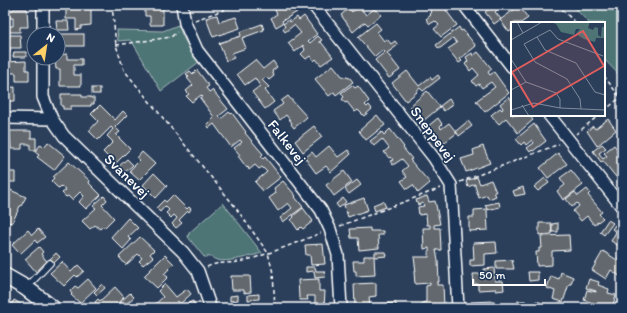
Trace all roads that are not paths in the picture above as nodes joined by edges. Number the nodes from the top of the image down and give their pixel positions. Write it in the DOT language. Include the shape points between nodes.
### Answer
graph roads {
  1 [pos="43,5"];
  2 [pos="182,5"];
  3 [pos="313,5"];
  4 [pos="464,5"];
  5 [pos="43,26"];
  6 [pos="43,66"];
  7 [pos="511,66"];
  8 [pos="550,116"];
  9 [pos="5,118"];
  10 [pos="52,119"];
  11 [pos="622,207"];
  12 [pos="50,263"];
  13 [pos="5,276"];
  14 [pos="26,288"];
  15 [pos="52,308"];
  16 [pos="209,308"];
  17 [pos="341,308"];
  18 [pos="458,308"];
  1 -- 5 [label="street"];
  2 -- 17 [label="street, Falkevej" via="197,50 321,210 338,255"];
  3 -- 18 [label="street, Sneppevej" via="434,158 451,185"];
  4 -- 7 [label="street"];
  6 -- 10 [label="street, Svanevej" via="43,97"];
  8 -- 11 [label="street"];
  9 -- 10 [label="street"];
  10 -- 16 [label="street, Svanevej" via="64,136 183,252 198,271"];
  12 -- 14 [label="lane"];
  13 -- 14 [label="street"];
  14 -- 15 [label="street"];
}
